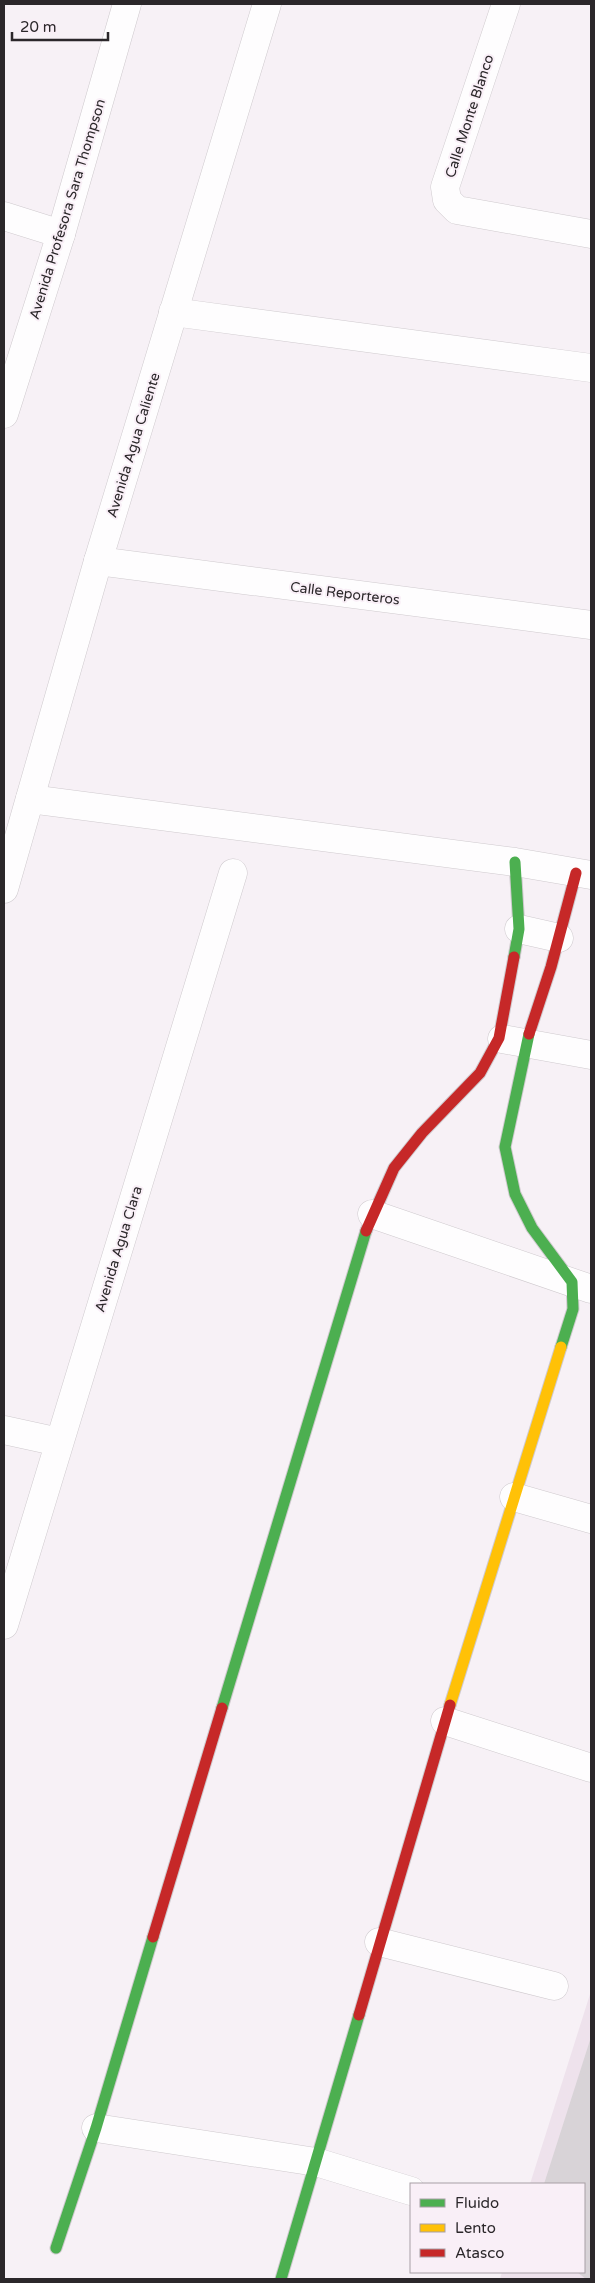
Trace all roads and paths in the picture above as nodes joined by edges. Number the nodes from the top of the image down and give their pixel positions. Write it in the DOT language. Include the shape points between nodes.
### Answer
graph roads {
  1 [pos="128,4"];
  2 [pos="267,4"];
  3 [pos="506,4"];
  4 [pos="4,216"];
  5 [pos="61,234"];
  6 [pos="591,234"];
  7 [pos="173,312"];
  8 [pos="591,368"];
  9 [pos="4,414"];
  10 [pos="98,560"];
  11 [pos="591,624"];
  12 [pos="30,799"];
  13 [pos="515,862"];
  14 [pos="233,873"];
  15 [pos="584,874"];
  16 [pos="4,889"];
  17 [pos="519,929"];
  18 [pos="559,938"];
  19 [pos="498,1038"];
  20 [pos="524,1045"];
  21 [pos="591,1055"];
  22 [pos="372,1214"];
  23 [pos="582,1285"];
  24 [pos="4,1430"];
  25 [pos="59,1442"];
  26 [pos="514,1497"];
  27 [pos="591,1519"];
  28 [pos="4,1625"];
  29 [pos="445,1721"];
  30 [pos="591,1768"];
  31 [pos="379,1942"];
  32 [pos="554,1986"];
  33 [pos="96,2128"];
  34 [pos="316,2162"];
  35 [pos="410,2192"];
  36 [pos="56,2248"];
  37 [pos="281,2279"];
  1 -- 5 [label="street, Avenida Profesora Sara Thompson"];
  2 -- 7 [label="street, Avenida Agua Caliente"];
  3 -- 6 [label="street, Calle Monte Blanco" via="445,187 447,200 457,210"];
  4 -- 5 [label="street"];
  5 -- 9 [label="street, Avenida Profesora Sara Thompson"];
  7 -- 8 [label="street"];
  7 -- 10 [label="street, Avenida Agua Caliente"];
  10 -- 11 [label="street, Calle Reporteros"];
  10 -- 12 [label="street, Avenida Agua Caliente"];
  12 -- 13 [label="street"];
  12 -- 16 [label="street, Avenida Agua Caliente"];
  13 -- 15 [label="street"];
  13 -- 17 [label="street"];
  14 -- 25 [label="street, Avenida Agua Clara"];
  15 -- 18 [label="street"];
  17 -- 18 [label="street"];
  17 -- 19 [label="street"];
  18 -- 20 [label="street"];
  19 -- 20 [label="street"];
  19 -- 22 [label="street" via="480,1073 422,1133 394,1168"];
  20 -- 21 [label="street"];
  20 -- 23 [label="street" via="505,1147 515,1194 532,1228"];
  22 -- 23 [label="street"];
  22 -- 33 [label="street"];
  23 -- 26 [label="street"];
  24 -- 25 [label="street"];
  25 -- 28 [label="street, Avenida Agua Clara"];
  26 -- 27 [label="street"];
  26 -- 29 [label="street"];
  29 -- 30 [label="street"];
  29 -- 31 [label="street"];
  31 -- 32 [label="street"];
  31 -- 34 [label="street"];
  33 -- 34 [label="street"];
  33 -- 36 [label="street"];
  34 -- 35 [label="street"];
  34 -- 37 [label="street"];
}
